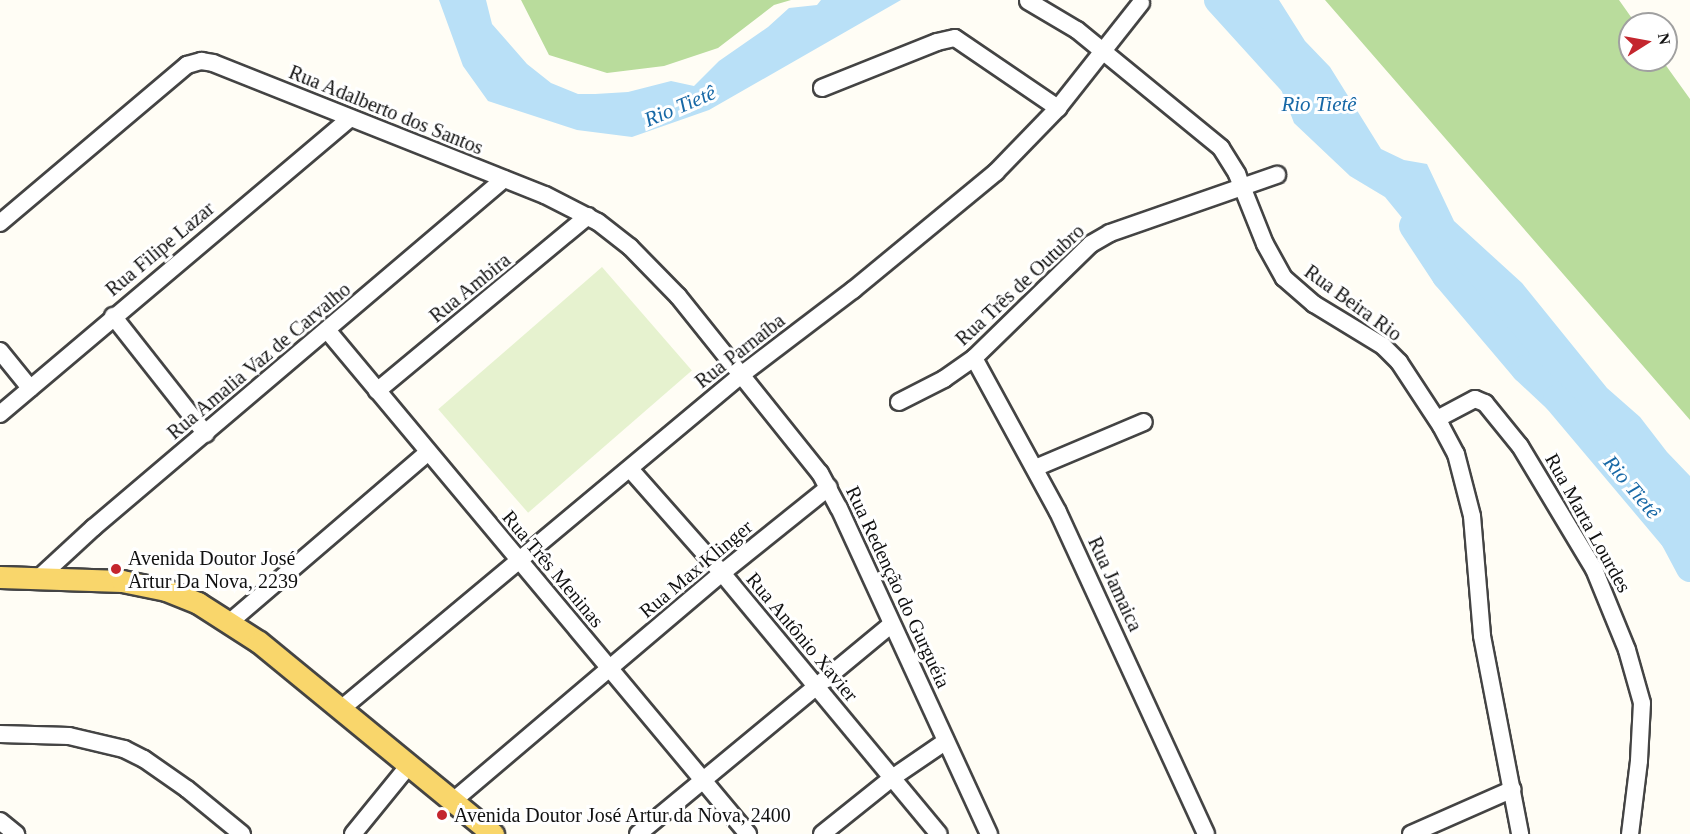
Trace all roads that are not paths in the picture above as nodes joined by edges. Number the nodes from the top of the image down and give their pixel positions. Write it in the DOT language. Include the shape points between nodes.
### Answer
graph roads {
  1 [pos="1028,1"];
  2 [pos="1141,3"];
  3 [pos="1105,51"];
  4 [pos="822,88"];
  5 [pos="1058,108"];
  6 [pos="349,119"];
  7 [pos="1277,175"];
  8 [pos="504,179"];
  9 [pos="1242,188"];
  10 [pos="588,216"];
  11 [pos="0,222"];
  12 [pos="113,316"];
  13 [pos="327,330"];
  14 [pos="0,351"];
  15 [pos="974,358"];
  16 [pos="741,375"];
  17 [pos="30,388"];
  18 [pos="377,391"];
  19 [pos="899,402"];
  20 [pos="0,414"];
  21 [pos="1437,420"];
  22 [pos="1144,422"];
  23 [pos="206,434"];
  24 [pos="428,452"];
  25 [pos="1035,468"];
  26 [pos="630,469"];
  27 [pos="829,487"];
  28 [pos="519,561"];
  29 [pos="722,573"];
  30 [pos="41,576"];
  31 [pos="0,577"];
  32 [pos="230,622"];
  33 [pos="891,625"];
  34 [pos="610,669"];
  35 [pos="815,686"];
  36 [pos="341,709"];
  37 [pos="0,734"];
  38 [pos="946,741"];
  39 [pos="409,765"];
  40 [pos="892,778"];
  41 [pos="703,780"];
  42 [pos="1513,789"];
  43 [pos="453,801"];
  44 [pos="0,821"];
  45 [pos="16,834"];
  46 [pos="242,834"];
  47 [pos="353,834"];
  48 [pos="493,834"];
  49 [pos="638,834"];
  50 [pos="748,834"];
  51 [pos="822,834"];
  52 [pos="939,834"];
  53 [pos="988,834"];
  54 [pos="1206,834"];
  55 [pos="1411,834"];
  56 [pos="1520,834"];
  57 [pos="1630,834"];
  1 -- 3 [label="street, Rua Beira Rio"];
  2 -- 3 [label="street, Rua Parnaíba"];
  3 -- 5 [label="street, Rua Parnaíba"];
  3 -- 9 [label="street, Rua Beira Rio" via="1212,139 1229,160"];
  4 -- 5 [label="street" via="956,38"];
  5 -- 16 [label="street, Rua Parnaíba" via="996,172 862,283"];
  6 -- 8 [label="street, Rua Adalberto dos Santos"];
  6 -- 11 [label="street, Rua Adalberto dos Santos" via="213,63 195,62"];
  6 -- 12 [label="street, Rua Filipe Lazar"];
  7 -- 9 [label="street, Rua Três de Outubro"];
  8 -- 10 [label="street, Rua Adalberto dos Santos"];
  8 -- 13 [label="street, Rua Amalia Vaz de Carvalho"];
  9 -- 15 [label="street, Rua Três de Outubro" via="1127,225 1091,244"];
  9 -- 21 [label="street, Rua Beira Rio" via="1284,278 1314,304 1383,346 1399,362"];
  10 -- 16 [label="street, Rua Adalberto dos Santos" via="613,232 652,268"];
  10 -- 18 [label="street, Rua Ambira"];
  12 -- 17 [label="street, Rua Filipe Lazar"];
  12 -- 23 [label="street"];
  13 -- 18 [label="street, Rua Três Meninas"];
  13 -- 23 [label="street, Rua Amalia Vaz de Carvalho"];
  14 -- 17 [label="street"];
  15 -- 19 [label="street, Rua Três de Outubro"];
  15 -- 25 [label="street, Rua Jamaica"];
  16 -- 26 [label="street, Rua Parnaíba"];
  16 -- 27 [label="street, Rua Redenção do Gurguéia" via="807,454"];
  17 -- 20 [label="street, Rua Filipe Lazar"];
  18 -- 24 [label="street, Rua Três Meninas"];
  21 -- 42 [label="street, Rua Beira Rio" via="1466,482 1476,547 1482,636"];
  21 -- 57 [label="street, Rua Marta Lourdes" via="1475,399 1485,403 1526,455 1594,568 1611,604 1635,674 1642,717"];
  22 -- 25 [label="street"];
  23 -- 30 [label="street, Rua Amalia Vaz de Carvalho"];
  24 -- 28 [label="street, Rua Três Meninas"];
  24 -- 32 [label="street"];
  25 -- 54 [label="street, Rua Jamaica"];
  26 -- 28 [label="street, Rua Parnaíba"];
  26 -- 29 [label="street, Rua Antônio Xavier"];
  27 -- 29 [label="street, Rua Max Klinger"];
  27 -- 33 [label="street, Rua Redenção do Gurguéia"];
  28 -- 34 [label="street, Rua Três Meninas"];
  28 -- 36 [label="street, Rua Parnaíba"];
  29 -- 34 [label="street, Rua Max Klinger"];
  29 -- 35 [label="street, Rua Antônio Xavier"];
  30 -- 31 [label="main road"];
  30 -- 32 [label="main road" via="146,585 198,603"];
  32 -- 36 [label="main road"];
  33 -- 35 [label="street"];
  33 -- 38 [label="street, Rua Redenção do Gurguéia"];
  34 -- 41 [label="street, Rua Três Meninas"];
  34 -- 43 [label="street, Rua Max Klinger"];
  35 -- 40 [label="street, Rua Antônio Xavier"];
  35 -- 41 [label="street"];
  36 -- 39 [label="main road"];
  37 -- 46 [label="street" via="69,736 124,749 187,789"];
  38 -- 40 [label="street"];
  38 -- 53 [label="street, Rua Redenção do Gurguéia"];
  39 -- 43 [label="main road"];
  39 -- 47 [label="street"];
  40 -- 51 [label="street"];
  40 -- 52 [label="street, Rua Antônio Xavier"];
  41 -- 49 [label="street"];
  41 -- 50 [label="street, Rua Três Meninas"];
  42 -- 55 [label="street"];
  42 -- 56 [label="street, Rua Beira Rio"];
  43 -- 48 [label="main road"];
  44 -- 45 [label="street"];
}
